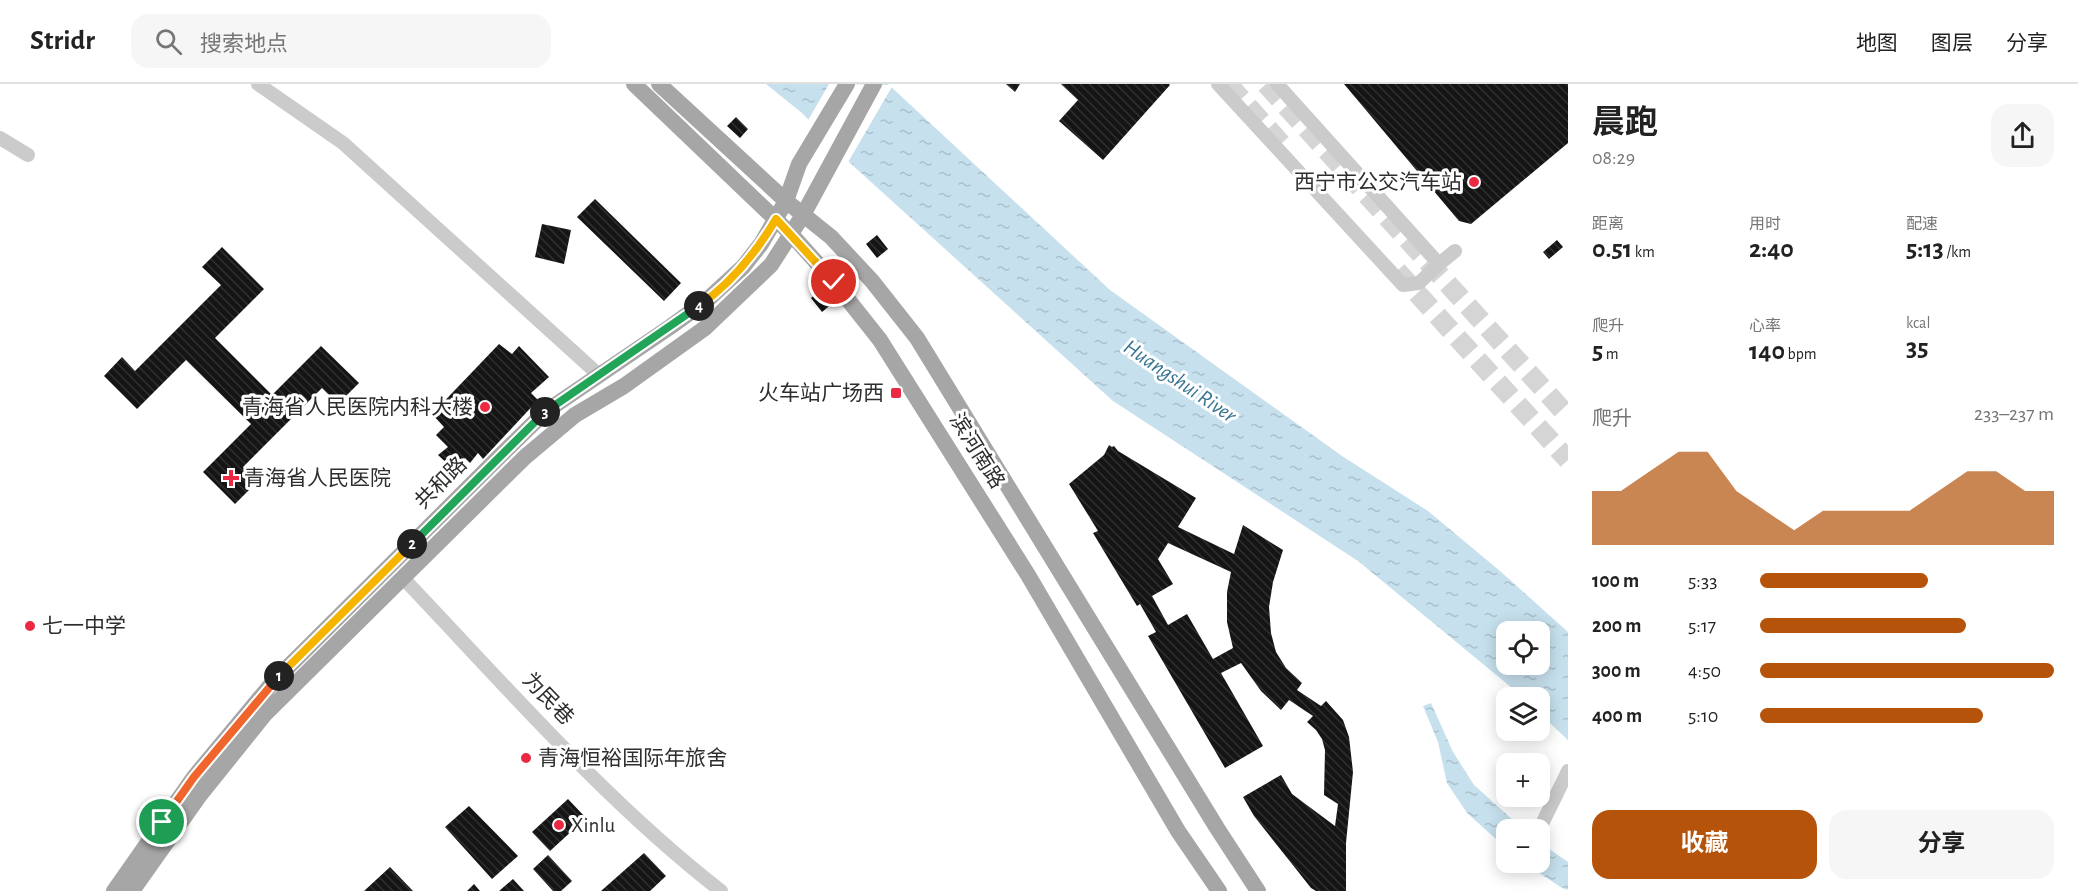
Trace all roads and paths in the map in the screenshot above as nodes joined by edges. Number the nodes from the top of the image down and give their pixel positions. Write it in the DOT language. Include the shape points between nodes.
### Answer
graph roads {
  1 [pos="258,84"];
  2 [pos="634,84"];
  3 [pos="659,84"];
  4 [pos="847,84"];
  5 [pos="874,84"];
  6 [pos="1218,84"];
  7 [pos="1277,84"];
  8 [pos="0,138"];
  9 [pos="28,155"];
  10 [pos="786,201"];
  11 [pos="803,215"];
  12 [pos="776,219"];
  13 [pos="791,234"];
  14 [pos="1455,251"];
  15 [pos="1439,264"];
  16 [pos="599,375"];
  17 [pos="403,578"];
  18 [pos="1568,771"];
  19 [pos="1544,819"];
  20 [pos="114,891"];
  21 [pos="132,891"];
  22 [pos="721,891"];
  23 [pos="1219,891"];
  24 [pos="1258,891"];
  1 -- 16 [label="street" via="344,143"];
  2 -- 12 [label="main road, 滨河南路"];
  3 -- 10 [label="main road, 滨河南路"];
  4 -- 10 [label="main road, 共和路" via="799,164"];
  5 -- 11 [label="main road, 共和路"];
  6 -- 15 [label="street" via="1403,285 1419,283"];
  7 -- 15 [label="street"];
  8 -- 9 [label="street"];
  10 -- 11 [label="main road, 滨河南路"];
  10 -- 12 [label="main road, 共和路"];
  11 -- 13 [label="main road, 共和路"];
  11 -- 24 [label="main road, 滨河南路" via="831,237 917,338"];
  12 -- 13 [label="main road, 滨河南路"];
  12 -- 16 [label="main road, 共和路" via="743,267 706,301"];
  13 -- 17 [label="main road, 共和路" via="771,265 705,328 624,386 575,415 525,458"];
  13 -- 23 [label="main road, 滨河南路" via="880,340 1028,575 1178,831"];
  14 -- 15 [label="street"];
  16 -- 20 [label="main road, 共和路" via="545,412 274,681 194,777"];
  17 -- 21 [label="main road, 共和路" via="265,714 200,795"];
  17 -- 22 [label="street, 为民巷" via="600,785"];
  18 -- 19 [label="street"];
}
